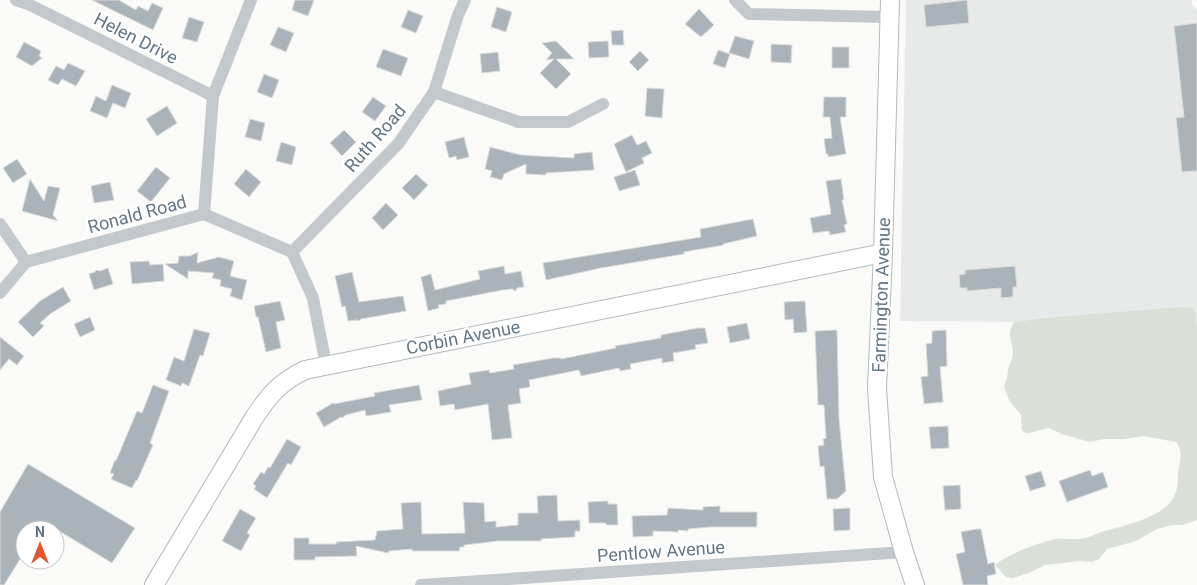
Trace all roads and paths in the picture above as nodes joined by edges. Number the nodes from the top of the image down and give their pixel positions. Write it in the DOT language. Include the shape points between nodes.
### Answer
graph roads {
  1 [pos="16,0"];
  2 [pos="251,0"];
  3 [pos="465,0"];
  4 [pos="735,0"];
  5 [pos="889,9"];
  6 [pos="434,92"];
  7 [pos="213,96"];
  8 [pos="603,104"];
  9 [pos="204,214"];
  10 [pos="0,224"];
  11 [pos="292,252"];
  12 [pos="883,253"];
  13 [pos="26,262"];
  14 [pos="0,293"];
  15 [pos="326,365"];
  16 [pos="904,552"];
  17 [pos="154,585"];
  18 [pos="420,585"];
  19 [pos="915,585"];
  1 -- 7 [label="street, Helen Drive"];
  2 -- 7 [label="street"];
  3 -- 6 [label="street, Ruth Road"];
  4 -- 5 [label="street" via="749,14"];
  5 -- 12 [label="main road, Farmington Avenue"];
  6 -- 8 [label="street" via="519,122 568,122"];
  6 -- 11 [label="street, Ruth Road" via="398,144"];
  7 -- 9 [label="street"];
  9 -- 11 [label="street, Ronald Road"];
  9 -- 13 [label="street, Ronald Road"];
  10 -- 13 [label="street"];
  11 -- 15 [label="street" via="313,298"];
  12 -- 15 [label="main road, Corbin Avenue"];
  12 -- 16 [label="main road, Farmington Avenue" via="878,398 883,477"];
  13 -- 14 [label="street"];
  15 -- 17 [label="main road, Corbin Avenue" via="291,377 270,395"];
  16 -- 18 [label="street, Pentlow Avenue"];
  16 -- 19 [label="main road, Farmington Avenue"];
}
